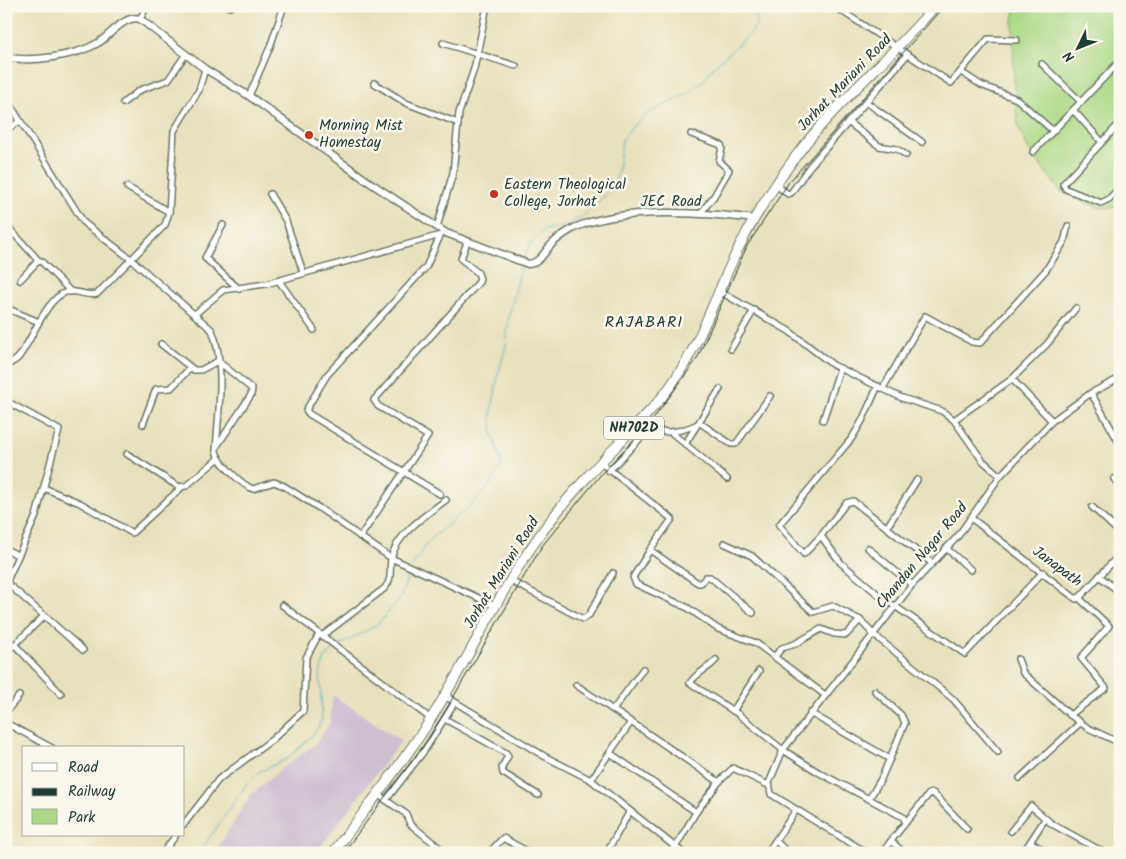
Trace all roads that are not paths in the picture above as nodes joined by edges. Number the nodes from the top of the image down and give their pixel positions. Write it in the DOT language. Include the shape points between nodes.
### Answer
graph roads {
  1 [pos="147,6"];
  2 [pos="284,6"];
  3 [pos="487,6"];
  4 [pos="834,6"];
  5 [pos="935,6"];
  6 [pos="140,19"];
  7 [pos="1016,40"];
  8 [pos="443,44"];
  9 [pos="897,50"];
  10 [pos="186,54"];
  11 [pos="477,54"];
  12 [pos="906,56"];
  13 [pos="6,57"];
  14 [pos="1120,61"];
  15 [pos="1042,64"];
  16 [pos="516,66"];
  17 [pos="205,69"];
  18 [pos="962,72"];
  19 [pos="374,83"];
  20 [pos="249,96"];
  21 [pos="6,98"];
  22 [pos="866,102"];
  23 [pos="1081,102"];
  24 [pos="124,103"];
  25 [pos="1073,110"];
  26 [pos="20,121"];
  27 [pos="848,122"];
  28 [pos="1120,123"];
  29 [pos="458,124"];
  30 [pos="6,130"];
  31 [pos="1118,130"];
  32 [pos="1053,132"];
  33 [pos="691,134"];
  34 [pos="922,142"];
  35 [pos="1102,142"];
  36 [pos="1033,152"];
  37 [pos="906,155"];
  38 [pos="776,185"];
  39 [pos="127,187"];
  40 [pos="1120,187"];
  41 [pos="270,194"];
  42 [pos="169,212"];
  43 [pos="700,214"];
  44 [pos="755,220"];
  45 [pos="6,224"];
  46 [pos="223,225"];
  47 [pos="437,226"];
  48 [pos="1068,226"];
  49 [pos="443,234"];
  50 [pos="467,242"];
  51 [pos="132,260"];
  52 [pos="39,261"];
  53 [pos="303,272"];
  54 [pos="20,280"];
  55 [pos="279,280"];
  56 [pos="240,289"];
  57 [pos="719,291"];
  58 [pos="71,292"];
  59 [pos="6,308"];
  60 [pos="1076,308"];
  61 [pos="754,310"];
  62 [pos="195,314"];
  63 [pos="39,322"];
  64 [pos="314,330"];
  65 [pos="161,344"];
  66 [pos="731,349"];
  67 [pos="218,361"];
  68 [pos="6,368"];
  69 [pos="190,368"];
  70 [pos="840,368"];
  71 [pos="1120,378"];
  72 [pos="1012,379"];
  73 [pos="881,387"];
  74 [pos="720,389"];
  75 [pos="1091,393"];
  76 [pos="770,396"];
  77 [pos="6,401"];
  78 [pos="823,420"];
  79 [pos="954,420"];
  80 [pos="1052,421"];
  81 [pos="639,422"];
  82 [pos="700,423"];
  83 [pos="143,424"];
  84 [pos="649,428"];
  85 [pos="672,433"];
  86 [pos="685,444"];
  87 [pos="1120,444"];
  88 [pos="216,446"];
  89 [pos="127,454"];
  90 [pos="219,458"];
  91 [pos="601,463"];
  92 [pos="404,470"];
  93 [pos="609,471"];
  94 [pos="1000,476"];
  95 [pos="727,479"];
  96 [pos="1114,479"];
  97 [pos="917,480"];
  98 [pos="1120,486"];
  99 [pos="182,487"];
  100 [pos="44,488"];
  101 [pos="440,494"];
  102 [pos="446,500"];
  103 [pos="1092,507"];
  104 [pos="971,518"];
  105 [pos="887,527"];
  106 [pos="1120,532"];
  107 [pos="821,536"];
  108 [pos="360,537"];
  109 [pos="724,543"];
  110 [pos="6,548"];
  111 [pos="868,548"];
  112 [pos="946,548"];
  113 [pos="650,550"];
  114 [pos="1120,554"];
  115 [pos="17,555"];
  116 [pos="391,558"];
  117 [pos="932,563"];
  118 [pos="971,570"];
  119 [pos="1043,572"];
  120 [pos="613,573"];
  121 [pos="1099,576"];
  122 [pos="511,581"];
  123 [pos="6,583"];
  124 [pos="912,585"];
  125 [pos="1120,592"];
  126 [pos="1079,598"];
  127 [pos="282,605"];
  128 [pos="496,606"];
  129 [pos="895,606"];
  130 [pos="753,612"];
  131 [pos="44,616"];
  132 [pos="860,620"];
  133 [pos="873,634"];
  134 [pos="323,637"];
  135 [pos="15,645"];
  136 [pos="83,650"];
  137 [pos="8,652"];
  138 [pos="774,657"];
  139 [pos="1018,659"];
  140 [pos="716,660"];
  141 [pos="643,669"];
  142 [pos="759,671"];
  143 [pos="576,685"];
  144 [pos="875,691"];
  145 [pos="61,694"];
  146 [pos="826,695"];
  147 [pos="20,696"];
  148 [pos="445,696"];
  149 [pos="455,702"];
  150 [pos="613,710"];
  151 [pos="733,711"];
  152 [pos="6,712"];
  153 [pos="810,713"];
  154 [pos="1070,715"];
  155 [pos="431,719"];
  156 [pos="445,720"];
  157 [pos="631,722"];
  158 [pos="6,723"];
  159 [pos="1080,723"];
  160 [pos="1120,743"];
  161 [pos="48,746"];
  162 [pos="783,750"];
  163 [pos="610,752"];
  164 [pos="998,752"];
  165 [pos="890,759"];
  166 [pos="1020,778"];
  167 [pos="591,780"];
  168 [pos="719,782"];
  169 [pos="768,786"];
  170 [pos="377,794"];
  171 [pos="538,795"];
  172 [pos="869,799"];
  173 [pos="386,800"];
  174 [pos="796,810"];
  175 [pos="630,811"];
  176 [pos="696,812"];
  177 [pos="1045,819"];
  178 [pos="906,822"];
  179 [pos="185,823"];
  180 [pos="967,829"];
  181 [pos="1010,831"];
  182 [pos="175,836"];
  183 [pos="776,841"];
  184 [pos="891,842"];
  185 [pos="1030,842"];
  186 [pos="518,846"];
  187 [pos="675,846"];
  188 [pos="1038,847"];
  189 [pos="609,848"];
  190 [pos="165,850"];
  191 [pos="333,853"];
  192 [pos="446,853"];
  193 [pos="488,853"];
  194 [pos="514,853"];
  195 [pos="530,853"];
  196 [pos="672,853"];
  197 [pos="683,853"];
  198 [pos="767,853"];
  199 [pos="788,853"];
  200 [pos="867,853"];
  201 [pos="882,853"];
  202 [pos="904,853"];
  203 [pos="1023,853"];
  204 [pos="1034,853"];
  205 [pos="1048,853"];
  206 [pos="1105,853"];
  1 -- 6 [label="street"];
  2 -- 20 [label="street"];
  3 -- 11 [label="street"];
  4 -- 9 [label="street"];
  5 -- 9 [label="highway, Jorhat Mariani Road / NH702D"];
  6 -- 10 [label="street, JEC Road"];
  6 -- 13 [label="street" via="130,18 100,42 81,50 32,59"];
  7 -- 18 [label="street" via="988,39"];
  8 -- 11 [label="street"];
  9 -- 12 [label="street"];
  9 -- 38 [label="highway, Jorhat Mariani Road / NH702D" via="824,122"];
  10 -- 17 [label="street, JEC Road"];
  10 -- 24 [label="street" via="168,80 140,90"];
  11 -- 16 [label="street"];
  11 -- 29 [label="street"];
  12 -- 18 [label="street" via="951,84"];
  12 -- 22 [label="street"];
  14 -- 23 [label="street"];
  15 -- 23 [label="street"];
  17 -- 20 [label="street, JEC Road"];
  17 -- 42 [label="street" via="199,90 174,131"];
  18 -- 32 [label="street" via="981,85 1017,99"];
  19 -- 29 [label="street" via="406,103"];
  20 -- 47 [label="street, JEC Road" via="366,180"];
  21 -- 26 [label="street"];
  22 -- 27 [label="street"];
  22 -- 34 [label="street"];
  23 -- 25 [label="street"];
  25 -- 32 [label="street"];
  25 -- 35 [label="street"];
  26 -- 30 [label="street"];
  26 -- 51 [label="street" via="84,223"];
  27 -- 37 [label="street" via="878,146 897,149"];
  27 -- 38 [label="street" via="791,193"];
  28 -- 31 [label="street"];
  29 -- 47 [label="street" via="453,173"];
  31 -- 35 [label="street"];
  32 -- 36 [label="street"];
  33 -- 43 [label="street" via="721,145 719,161 729,170"];
  35 -- 40 [label="street" via="1065,182 1064,188 1101,203"];
  38 -- 44 [label="highway, Jorhat Mariani Road / NH702D"];
  39 -- 42 [label="street"];
  41 -- 53 [label="street" via="286,221"];
  42 -- 51 [label="street" via="162,230"];
  43 -- 44 [label="street, JEC Road"];
  43 -- 50 [label="street, JEC Road" via="603,217 566,233 551,244 537,262 528,264"];
  44 -- 57 [label="highway, Jorhat Mariani Road / NH702D"];
  45 -- 52 [label="street"];
  46 -- 56 [label="street" via="206,258"];
  47 -- 49 [label="street, JEC Road"];
  48 -- 73 [label="street" via="1064,242 1046,270 980,343 972,342 925,316"];
  49 -- 50 [label="street, JEC Road"];
  49 -- 53 [label="street"];
  49 -- 92 [label="street" via="426,267 327,375 306,410"];
  50 -- 92 [label="street" via="461,259 480,275 479,282 374,400 378,406 428,436"];
  51 -- 58 [label="street" via="97,294"];
  51 -- 62 [label="street"];
  52 -- 54 [label="street"];
  52 -- 58 [label="street"];
  53 -- 55 [label="street"];
  55 -- 56 [label="street"];
  55 -- 64 [label="street"];
  56 -- 62 [label="street" via="223,290"];
  57 -- 61 [label="street"];
  57 -- 81 [label="highway, Jorhat Mariani Road / NH702D" via="678,376"];
  58 -- 63 [label="street" via="59,296"];
  59 -- 63 [label="street"];
  60 -- 72 [label="street" via="1047,344"];
  61 -- 66 [label="street"];
  61 -- 70 [label="street"];
  62 -- 67 [label="street" via="212,330"];
  63 -- 68 [label="street" via="17,359"];
  65 -- 69 [label="street"];
  67 -- 69 [label="street" via="198,370"];
  67 -- 88 [label="street"];
  67 -- 88 [label="street" via="248,384 252,391"];
  69 -- 83 [label="street" via="171,388 156,389"];
  70 -- 73 [label="street"];
  70 -- 78 [label="street"];
  71 -- 75 [label="street, Chandan Nagar Road"];
  72 -- 79 [label="street"];
  72 -- 80 [label="street"];
  73 -- 79 [label="street" via="942,411"];
  73 -- 107 [label="street" via="856,431 779,526 804,554"];
  74 -- 82 [label="street"];
  75 -- 80 [label="street, Chandan Nagar Road"];
  75 -- 87 [label="street"];
  76 -- 82 [label="street" via="736,444"];
  77 -- 100 [label="street" via="60,430"];
  79 -- 94 [label="street" via="982,460"];
  80 -- 94 [label="street, Chandan Nagar Road"];
  81 -- 84 [label="street"];
  81 -- 91 [label="highway, Jorhat Mariani Road / NH702D"];
  82 -- 85 [label="street"];
  82 -- 86 [label="street"];
  84 -- 85 [label="street"];
  84 -- 93 [label="street"];
  85 -- 86 [label="street"];
  86 -- 95 [label="street"];
  88 -- 90 [label="street"];
  89 -- 99 [label="street"];
  90 -- 99 [label="street"];
  90 -- 108 [label="street" via="247,487 257,489 278,483"];
  91 -- 93 [label="street"];
  91 -- 122 [label="highway, Jorhat Mariani Road / NH702D" via="545,528"];
  92 -- 101 [label="street"];
  92 -- 108 [label="street"];
  93 -- 113 [label="street" via="672,518"];
  94 -- 104 [label="street, Chandan Nagar Road"];
  96 -- 98 [label="street"];
  97 -- 105 [label="street"];
  99 -- 100 [label="street" via="134,533 80,503"];
  100 -- 115 [label="street" via="32,526"];
  102 -- 116 [label="street" via="414,524"];
  103 -- 106 [label="street"];
  104 -- 112 [label="street, Chandan Nagar Road"];
  104 -- 119 [label="street, Janapath"];
  105 -- 107 [label="street" via="858,504 849,501"];
  105 -- 117 [label="street"];
  107 -- 129 [label="street" via="841,563"];
  108 -- 116 [label="street"];
  109 -- 132 [label="street" via="752,556 814,612 833,606"];
  110 -- 115 [label="street"];
  111 -- 124 [label="street"];
  112 -- 117 [label="street, Chandan Nagar Road"];
  112 -- 118 [label="street"];
  113 -- 130 [label="street" via="698,583 710,577"];
  113 -- 138 [label="street" via="633,577 636,584 688,608 718,629 751,641"];
  114 -- 121 [label="street, Janapath"];
  115 -- 123 [label="street"];
  116 -- 128 [label="street"];
  116 -- 134 [label="street" via="391,578 385,588"];
  117 -- 124 [label="street, Chandan Nagar Road"];
  119 -- 126 [label="street, Janapath" via="1073,597"];
  119 -- 129 [label="street" via="964,654"];
  120 -- 122 [label="street" via="589,615 583,619"];
  121 -- 125 [label="street"];
  121 -- 126 [label="street, Janapath"];
  122 -- 128 [label="highway, Jorhat Mariani Road / NH702D"];
  123 -- 131 [label="street"];
  124 -- 129 [label="street, Chandan Nagar Road"];
  126 -- 154 [label="street" via="1110,626 1081,658 1106,688"];
  127 -- 134 [label="street"];
  128 -- 148 [label="highway, Jorhat Mariani Road / NH702D"];
  129 -- 133 [label="street, Chandan Nagar Road"];
  131 -- 135 [label="street"];
  131 -- 136 [label="street"];
  132 -- 133 [label="street"];
  132 -- 138 [label="street" via="846,634 821,630 782,648"];
  133 -- 146 [label="street, Chandan Nagar Road"];
  133 -- 164 [label="street" via="953,699"];
  134 -- 155 [label="street"];
  134 -- 179 [label="street" via="306,658 303,711 273,739 219,779"];
  135 -- 137 [label="street"];
  135 -- 145 [label="street"];
  138 -- 146 [label="street"];
  139 -- 154 [label="street" via="1022,673"];
  140 -- 151 [label="street" via="690,683"];
  141 -- 150 [label="street"];
  142 -- 151 [label="street"];
  143 -- 150 [label="street"];
  144 -- 165 [label="street" via="905,720"];
  146 -- 153 [label="street, Chandan Nagar Road"];
  147 -- 152 [label="street"];
  148 -- 149 [label="street"];
  148 -- 155 [label="highway, Jorhat Mariani Road / NH702D"];
  149 -- 156 [label="street"];
  149 -- 167 [label="street" via="544,756"];
  150 -- 157 [label="street"];
  151 -- 162 [label="street"];
  153 -- 162 [label="street, Chandan Nagar Road"];
  153 -- 165 [label="street"];
  154 -- 159 [label="street"];
  155 -- 170 [label="highway, Jorhat Mariani Road / NH702D"];
  156 -- 171 [label="street" via="506,753 503,773"];
  156 -- 173 [label="street"];
  157 -- 163 [label="street"];
  157 -- 168 [label="street"];
  158 -- 161 [label="street"];
  159 -- 160 [label="street"];
  159 -- 166 [label="street"];
  162 -- 169 [label="street, Chandan Nagar Road"];
  162 -- 172 [label="street"];
  163 -- 167 [label="street"];
  163 -- 176 [label="street"];
  165 -- 172 [label="street"];
  167 -- 175 [label="street"];
  168 -- 169 [label="street" via="733,768"];
  168 -- 176 [label="street"];
  169 -- 174 [label="street" via="774,797"];
  170 -- 173 [label="street"];
  170 -- 191 [label="highway, Jorhat Mariani Road / NH702D"];
  172 -- 178 [label="street" via="903,817"];
  173 -- 192 [label="street"];
  174 -- 183 [label="street"];
  174 -- 200 [label="street"];
  175 -- 187 [label="street"];
  175 -- 189 [label="street"];
  176 -- 187 [label="street"];
  177 -- 181 [label="street" via="1030,806"];
  177 -- 185 [label="street"];
  177 -- 206 [label="street"];
  178 -- 180 [label="street" via="932,793"];
  178 -- 184 [label="street"];
  182 -- 190 [label="street"];
  183 -- 198 [label="street"];
  183 -- 199 [label="street"];
  184 -- 201 [label="street"];
  184 -- 202 [label="street"];
  185 -- 188 [label="street"];
  185 -- 203 [label="street"];
  186 -- 193 [label="street" via="500,838"];
  186 -- 194 [label="street"];
  186 -- 195 [label="street"];
  187 -- 196 [label="street"];
  187 -- 197 [label="street"];
  188 -- 204 [label="street"];
  188 -- 205 [label="street"];
}
